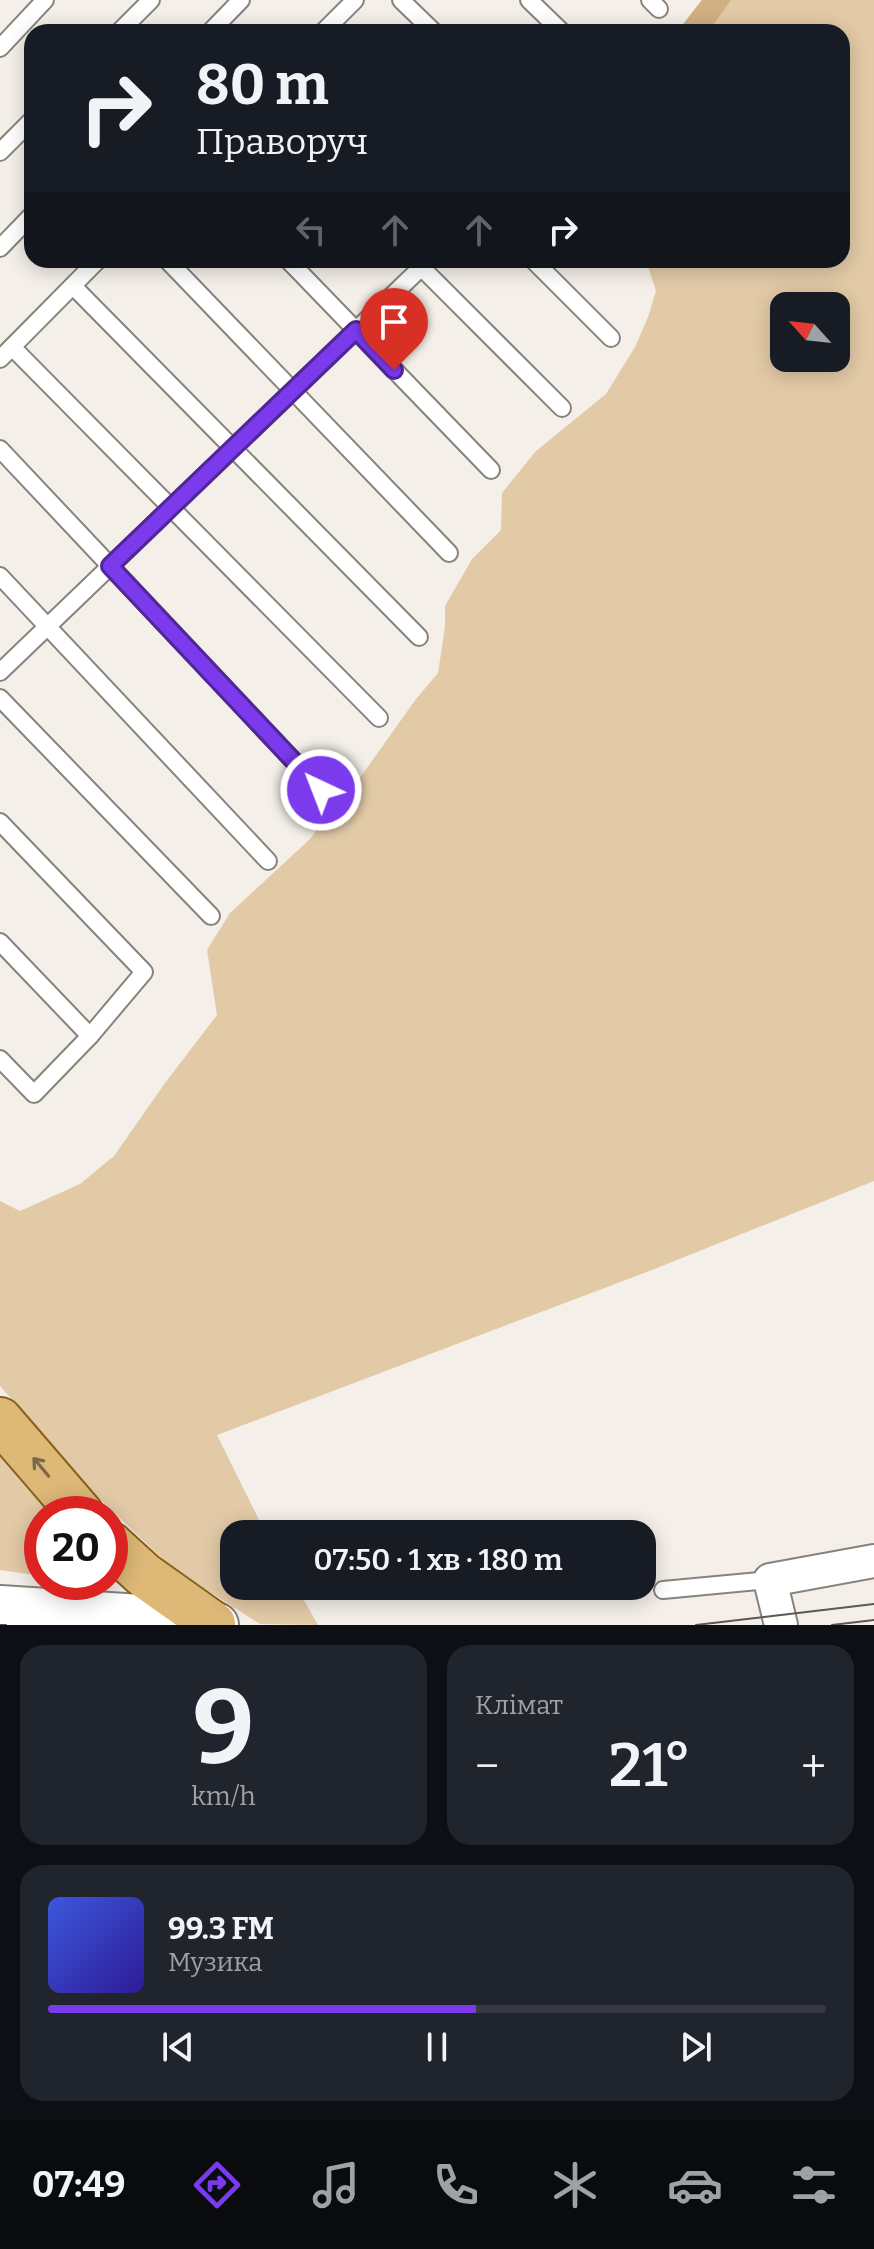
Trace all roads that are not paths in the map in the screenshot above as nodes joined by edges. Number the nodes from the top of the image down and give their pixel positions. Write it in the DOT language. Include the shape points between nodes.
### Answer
graph roads {
  1 [pos="45,0"];
  2 [pos="151,0"];
  3 [pos="241,0"];
  4 [pos="355,0"];
  5 [pos="401,0"];
  6 [pos="529,0"];
  7 [pos="127,24"];
  8 [pos="218,24"];
  9 [pos="331,24"];
  10 [pos="426,24"];
  11 [pos="554,24"];
  12 [pos="0,48"];
  13 [pos="24,128"];
  14 [pos="0,152"];
  15 [pos="24,223"];
  16 [pos="0,248"];
  17 [pos="90,268"];
  18 [pos="175,268"];
  19 [pos="296,268"];
  20 [pos="415,268"];
  21 [pos="427,268"];
  22 [pos="541,268"];
  23 [pos="73,286"];
  24 [pos="356,330"];
  25 [pos="611,338"];
  26 [pos="6,353"];
  27 [pos="293,391"];
  28 [pos="562,408"];
  29 [pos="233,448"];
  30 [pos="0,449"];
  31 [pos="491,470"];
  32 [pos="171,508"];
  33 [pos="449,553"];
  34 [pos="110,566"];
  35 [pos="0,576"];
  36 [pos="48,627"];
  37 [pos="419,637"];
  38 [pos="0,672"];
  39 [pos="0,698"];
  40 [pos="379,718"];
  41 [pos="321,790"];
  42 [pos="0,822"];
  43 [pos="268,861"];
  44 [pos="211,916"];
  45 [pos="0,942"];
  46 [pos="90,1036"];
  47 [pos="0,1059"];
  48 [pos="0,1420"];
  49 [pos="65,1496"];
  50 [pos="128,1560"];
  51 [pos="874,1561"];
  52 [pos="770,1580"];
  53 [pos="0,1589"];
  54 [pos="663,1590"];
  55 [pos="0,1608"];
  56 [pos="156,1618"];
  57 [pos="214,1624"];
  58 [pos="781,1625"];
  1 -- 12 [label="lane"];
  2 -- 7 [label="lane"];
  3 -- 8 [label="lane"];
  4 -- 9 [label="lane"];
  5 -- 10 [label="lane"];
  6 -- 11 [label="lane"];
  13 -- 14 [label="lane"];
  15 -- 16 [label="lane"];
  17 -- 23 [label="lane"];
  18 -- 27 [label="lane"];
  19 -- 24 [label="lane"];
  20 -- 24 [label="lane"];
  21 -- 28 [label="lane"];
  22 -- 25 [label="lane"];
  23 -- 26 [label="lane"];
  23 -- 29 [label="lane"];
  24 -- 27 [label="lane"];
  24 -- 31 [label="lane"];
  26 -- 32 [label="lane"];
  27 -- 29 [label="lane"];
  27 -- 33 [label="lane"];
  29 -- 32 [label="lane"];
  29 -- 37 [label="lane"];
  30 -- 34 [label="lane"];
  32 -- 34 [label="lane"];
  32 -- 40 [label="lane"];
  34 -- 36 [label="lane"];
  34 -- 41 [label="lane"];
  35 -- 36 [label="lane"];
  36 -- 38 [label="lane"];
  36 -- 43 [label="lane"];
  39 -- 44 [label="lane"];
  42 -- 46 [label="lane" via="144,972"];
  45 -- 46 [label="lane"];
  46 -- 47 [label="lane" via="34,1094"];
  49 -- 48 [label="main road, one-way"];
  50 -- 57 [label="main road"];
  51 -- 52 [label="street"];
  52 -- 54 [label="lane"];
  52 -- 58 [label="street"];
  53 -- 56 [label="main road"];
  55 -- 56 [label="main road"];
  56 -- 57 [label="main road"];
}
